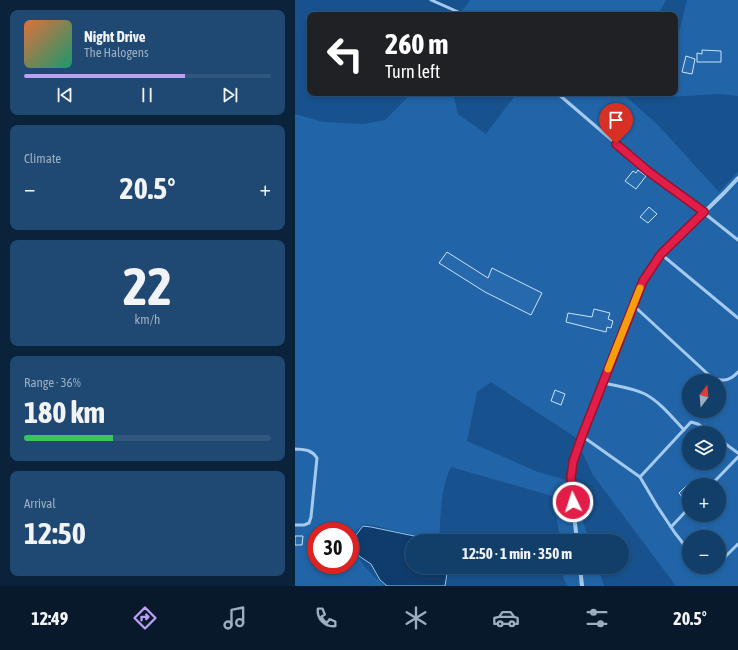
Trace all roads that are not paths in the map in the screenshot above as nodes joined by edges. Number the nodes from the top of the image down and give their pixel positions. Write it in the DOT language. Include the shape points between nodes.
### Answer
graph roads {
  1 [pos="431,0"];
  2 [pos="458,12"];
  3 [pos="560,96"];
  4 [pos="738,178"];
  5 [pos="704,212"];
  6 [pos="738,240"];
  7 [pos="661,254"];
  8 [pos="633,305"];
  9 [pos="738,318"];
  10 [pos="738,372"];
  11 [pos="603,383"];
  12 [pos="688,426"];
  13 [pos="701,426"];
  14 [pos="682,428"];
  15 [pos="682,432"];
  16 [pos="582,436"];
  17 [pos="726,444"];
  18 [pos="295,449"];
  19 [pos="738,453"];
  20 [pos="738,457"];
  21 [pos="640,477"];
  22 [pos="718,478"];
  23 [pos="682,515"];
  24 [pos="295,525"];
  25 [pos="671,527"];
  26 [pos="576,534"];
  27 [pos="682,542"];
  28 [pos="738,544"];
  29 [pos="726,556"];
  30 [pos="581,574"];
  31 [pos="582,586"];
  1 -- 2 [label="lane"];
  3 -- 5 [label="lane" via="649,172"];
  4 -- 5 [label="street"];
  5 -- 6 [label="lane"];
  5 -- 7 [label="street"];
  7 -- 8 [label="street" via="643,281"];
  7 -- 9 [label="lane"];
  8 -- 10 [label="lane" via="710,376 719,381 727,380"];
  8 -- 11 [label="street"];
  11 -- 14 [label="lane" via="645,394"];
  11 -- 16 [label="street"];
  12 -- 13 [label="lane" via="691,422"];
  15 -- 21 [label="lane"];
  16 -- 21 [label="lane"];
  16 -- 26 [label="street" via="571,477"];
  17 -- 19 [label="lane"];
  18 -- 24 [label="lane" via="309,451 317,458 311,517 309,523"];
  20 -- 22 [label="lane"];
  21 -- 25 [label="lane"];
  23 -- 25 [label="lane"];
  25 -- 27 [label="lane"];
  28 -- 29 [label="lane"];
  30 -- 31 [label="street"];
}
